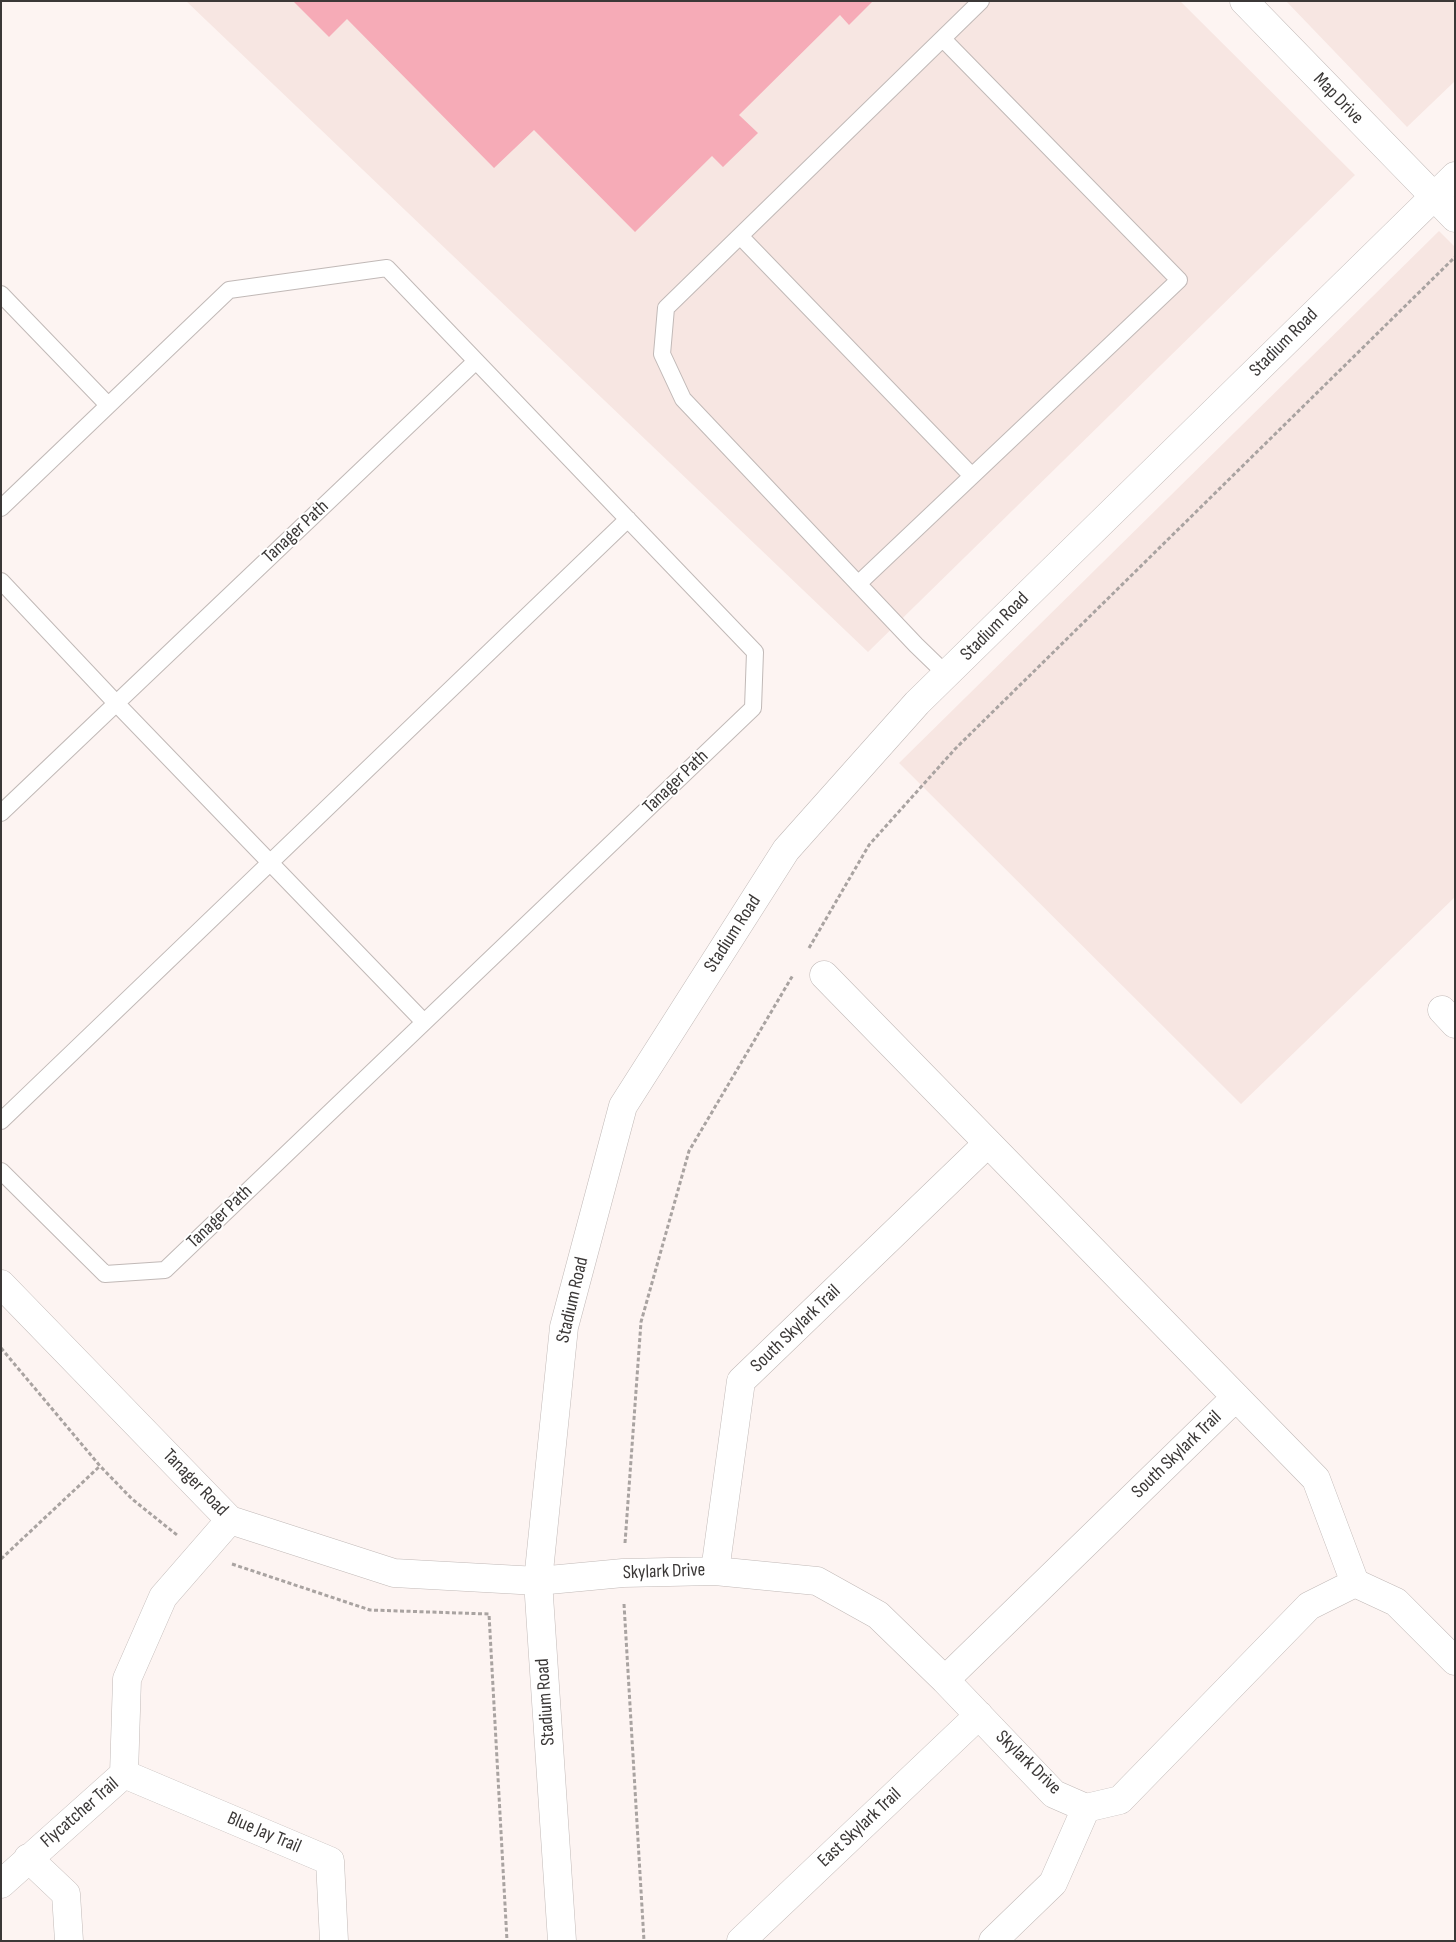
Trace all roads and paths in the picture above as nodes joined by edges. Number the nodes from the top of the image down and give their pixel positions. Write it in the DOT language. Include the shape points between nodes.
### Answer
graph roads {
  1 [pos="982,1"];
  2 [pos="1244,1"];
  3 [pos="943,39"];
  4 [pos="1455,176"];
  5 [pos="1433,197"];
  6 [pos="1455,218"];
  7 [pos="740,236"];
  8 [pos="1,294"];
  9 [pos="476,361"];
  10 [pos="108,405"];
  11 [pos="972,476"];
  12 [pos="1,508"];
  13 [pos="628,519"];
  14 [pos="1,581"];
  15 [pos="858,584"];
  16 [pos="946,675"];
  17 [pos="116,703"];
  18 [pos="1,813"];
  19 [pos="271,863"];
  20 [pos="824,975"];
  21 [pos="424,1022"];
  22 [pos="1,1121"];
  23 [pos="988,1143"];
  24 [pos="1,1171"];
  25 [pos="1,1284"];
  26 [pos="1,1348"];
  27 [pos="1236,1398"];
  28 [pos="100,1466"];
  29 [pos="230,1520"];
  30 [pos="201,1554"];
  31 [pos="1,1559"];
  32 [pos="715,1571"];
  33 [pos="538,1581"];
  34 [pos="1355,1583"];
  35 [pos="1455,1662"];
  36 [pos="945,1680"];
  37 [pos="979,1715"];
  38 [pos="124,1774"];
  39 [pos="1086,1808"];
  40 [pos="28,1858"];
  41 [pos="1,1884"];
  42 [pos="69,1941"];
  43 [pos="334,1941"];
  44 [pos="507,1941"];
  45 [pos="562,1941"];
  46 [pos="741,1941"];
  47 [pos="993,1941"];
  1 -- 3 [label="lane"];
  2 -- 5 [label="street, Map Drive"];
  3 -- 7 [label="lane"];
  3 -- 11 [label="lane" via="1179,280"];
  4 -- 5 [label="street, Stadium Road"];
  5 -- 6 [label="street, Map Drive"];
  5 -- 16 [label="street, Stadium Road"];
  7 -- 11 [label="lane"];
  7 -- 15 [label="lane" via="666,308 662,354 683,399"];
  8 -- 10 [label="lane"];
  9 -- 10 [label="lane, Tanager Path" via="388,268 229,290"];
  9 -- 13 [label="lane, Tanager Path"];
  9 -- 17 [label="lane, Tanager Path"];
  10 -- 12 [label="lane, Tanager Path"];
  11 -- 15 [label="lane"];
  13 -- 19 [label="lane"];
  13 -- 21 [label="lane, Tanager Path" via="755,652 753,708"];
  14 -- 17 [label="lane"];
  15 -- 16 [label="lane"];
  16 -- 33 [label="street, Stadium Road" via="786,850 622,1106 564,1327"];
  17 -- 18 [label="lane, Tanager Path"];
  17 -- 19 [label="lane"];
  19 -- 21 [label="lane"];
  19 -- 22 [label="lane"];
  20 -- 23 [label="street, South Skylark Trail"];
  21 -- 24 [label="lane, Tanager Path" via="165,1270 105,1274"];
  23 -- 27 [label="street, South Skylark Trail"];
  23 -- 32 [label="street, South Skylark Trail" via="741,1381"];
  25 -- 29 [label="street, Tanager Road"];
  26 -- 28 [label="path"];
  27 -- 34 [label="street, South Skylark Trail" via="1316,1479"];
  27 -- 36 [label="street, South Skylark Trail"];
  28 -- 30 [label="path" via="132,1498"];
  28 -- 31 [label="path"];
  29 -- 30 [label="street, Flycatcher Trail"];
  29 -- 33 [label="street, Tanager Road" via="394,1573"];
  30 -- 38 [label="street, Flycatcher Trail" via="163,1597 127,1679"];
  30 -- 44 [label="path" via="370,1610 489,1614"];
  32 -- 33 [label="street, Skylark Drive" via="622,1572"];
  32 -- 36 [label="street, Skylark Drive" via="817,1581 878,1615"];
  33 -- 45 [label="street, Stadium Road"];
  34 -- 35 [label="street" via="1396,1602"];
  34 -- 39 [label="street" via="1309,1606 1120,1800"];
  36 -- 37 [label="street, Skylark Drive"];
  37 -- 39 [label="street, Skylark Drive" via="1054,1794"];
  37 -- 46 [label="street, East Skylark Trail"];
  38 -- 40 [label="street, Flycatcher Trail"];
  38 -- 43 [label="street, Blue Jay Trail" via="330,1860"];
  39 -- 47 [label="street" via="1053,1883"];
  40 -- 41 [label="street, Flycatcher Trail"];
  40 -- 42 [label="street" via="66,1894"];
}
